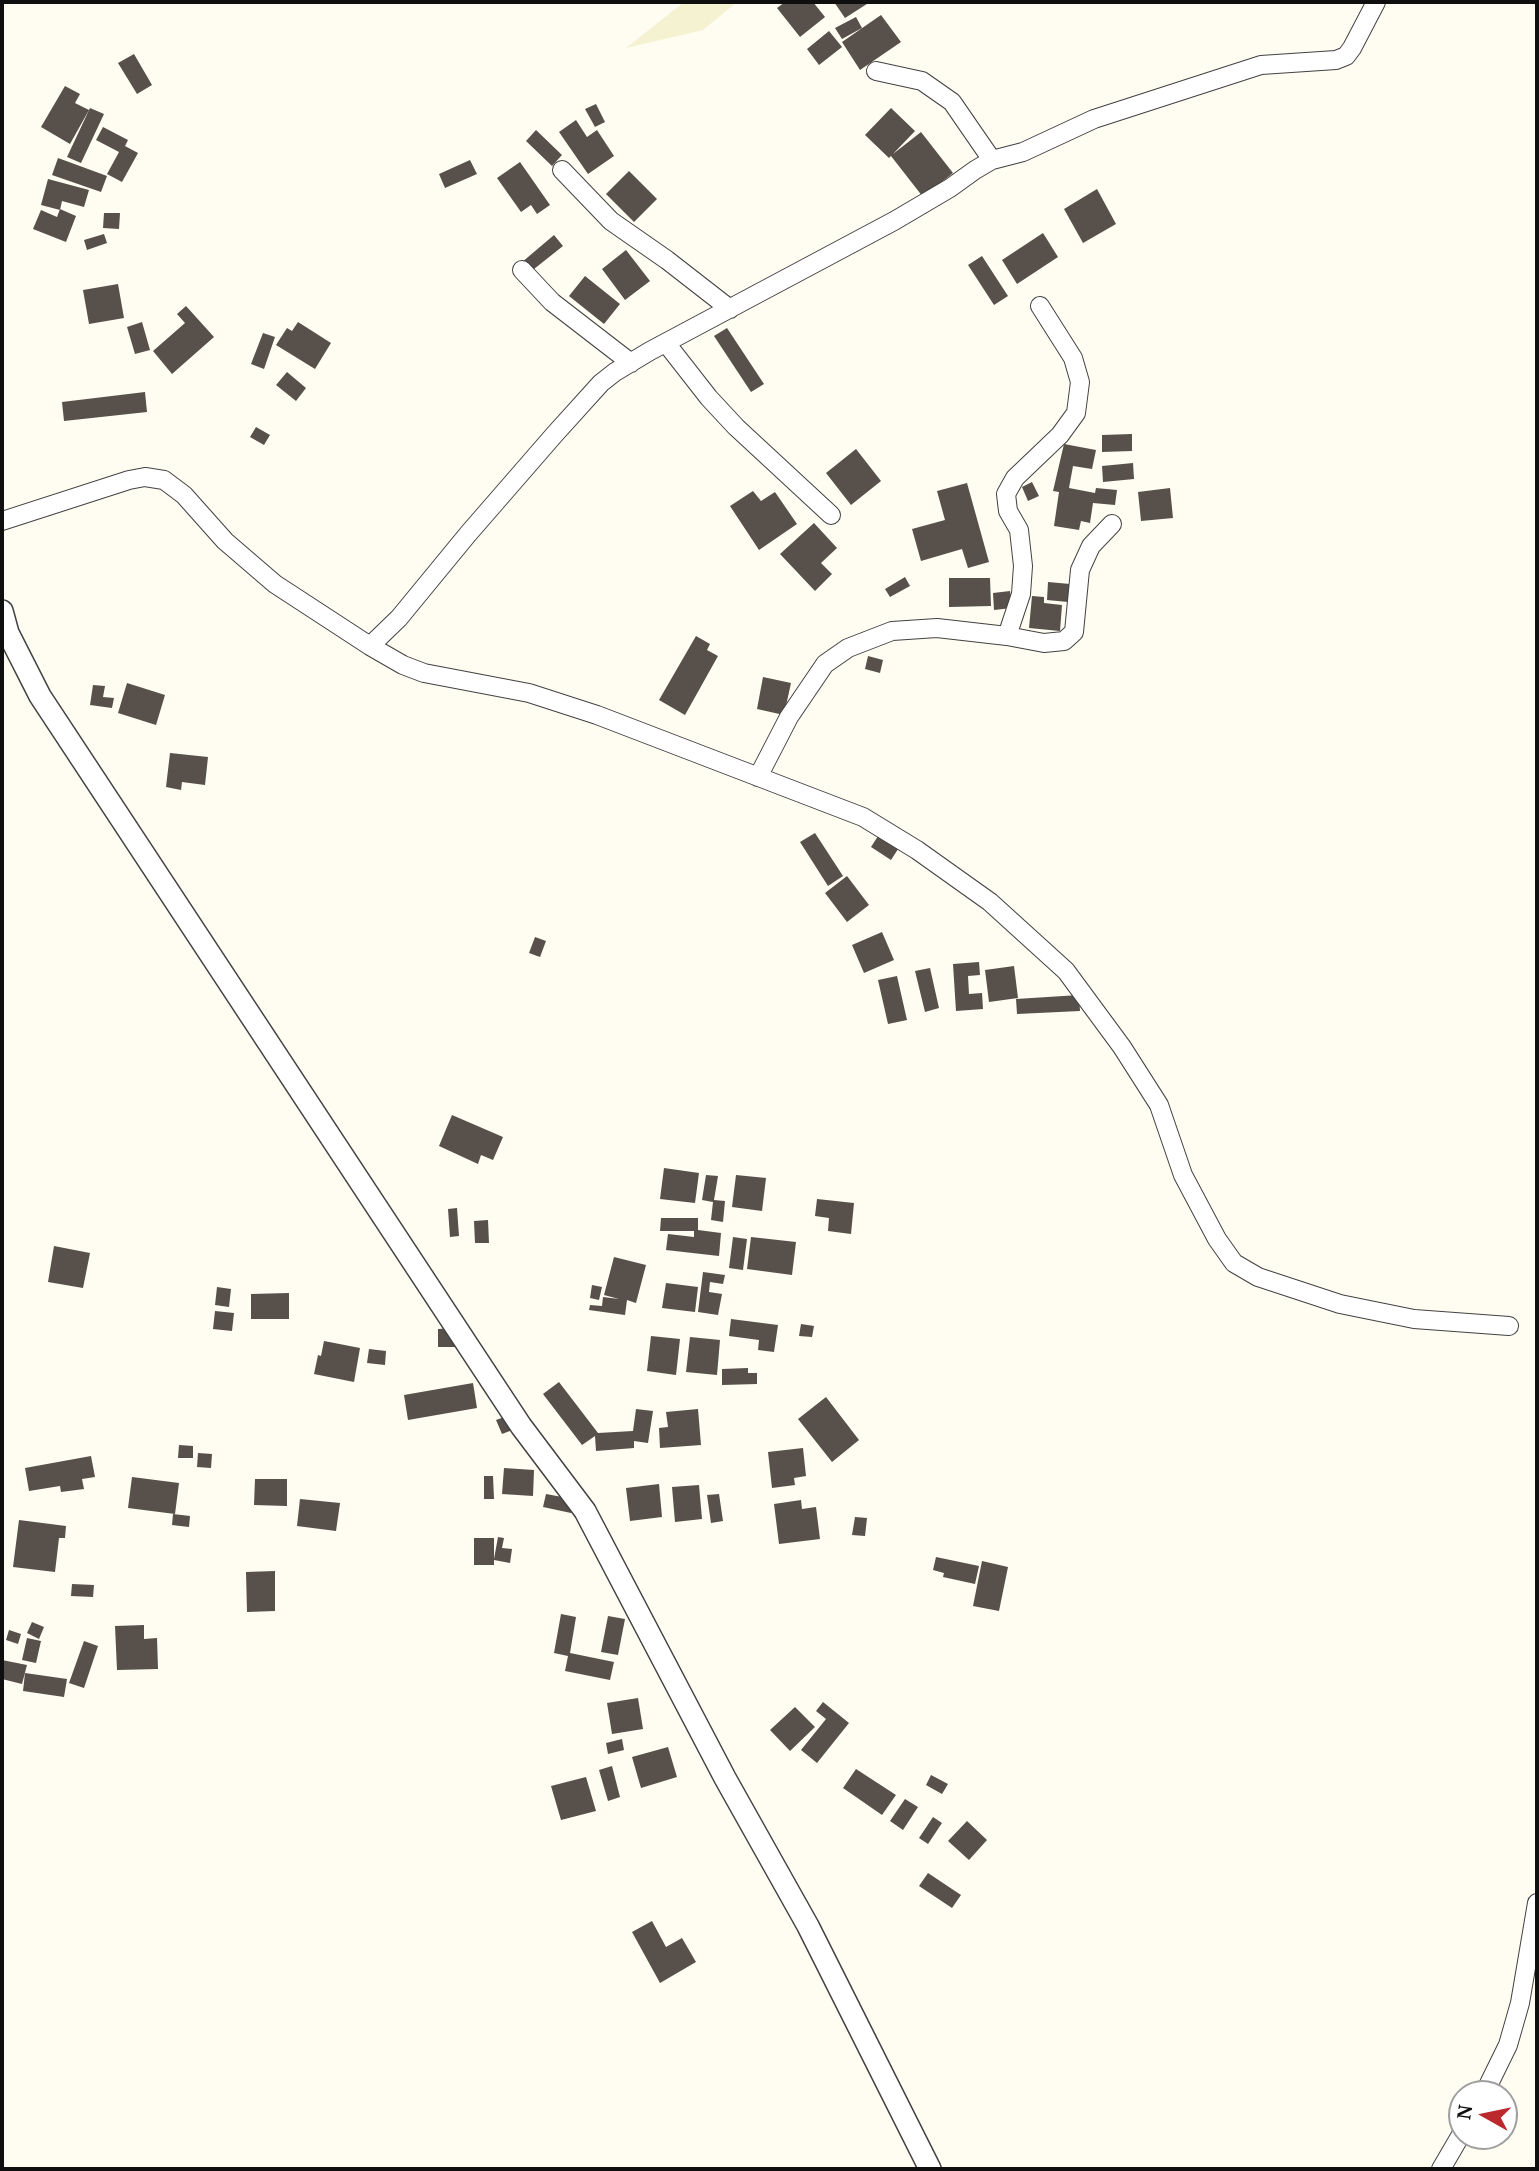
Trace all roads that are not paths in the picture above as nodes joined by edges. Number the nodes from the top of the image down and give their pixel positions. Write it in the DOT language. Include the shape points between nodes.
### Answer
graph roads {
  1 [pos="1376,2"];
  2 [pos="876,71"];
  3 [pos="992,160"];
  4 [pos="562,170"];
  5 [pos="522,270"];
  6 [pos="1040,306"];
  7 [pos="730,309"];
  8 [pos="666,343"];
  9 [pos="631,363"];
  10 [pos="831,515"];
  11 [pos="2,522"];
  12 [pos="1112,524"];
  13 [pos="2,611"];
  14 [pos="1007,636"];
  15 [pos="370,646"];
  16 [pos="758,777"];
  17 [pos="1509,1326"];
  18 [pos="1537,1903"];
  19 [pos="1491,2080"];
  20 [pos="1452,2150"];
  21 [pos="930,2169"];
  22 [pos="1441,2169"];
  1 -- 3 [label="street" via="1346,56 1261,65 1094,119 1023,152"];
  2 -- 3 [label="street" via="922,81 952,102"];
  3 -- 7 [label="street" via="894,221"];
  4 -- 7 [label="street" via="611,220"];
  5 -- 9 [label="street" via="552,302"];
  6 -- 14 [label="street" via="1073,358 1080,382 1076,413 1015,478 1006,494 1008,511 1019,530 1023,566 1021,594"];
  7 -- 8 [label="street"];
  8 -- 9 [label="street"];
  8 -- 10 [label="street" via="736,427"];
  9 -- 15 [label="street" via="601,383"];
  11 -- 15 [label="street" via="130,480 164,480 275,584"];
  12 -- 14 [label="street" via="1091,546 1080,569 1074,632 1065,641 1044,643"];
  13 -- 21 [label="street" via="8,633 40,696 521,1426 585,1511 808,1926"];
  14 -- 16 [label="street" via="937,628 892,631 848,648 825,664 789,717"];
  15 -- 16 [label="street" via="424,673 529,693"];
  16 -- 17 [label="street" via="863,817 917,850 990,902 1066,971 1159,1105 1183,1175 1234,1263 1258,1278 1340,1304 1414,1319"];
  18 -- 19 [label="street" via="1517,2014"];
  20 -- 22 [label="street"];
}
